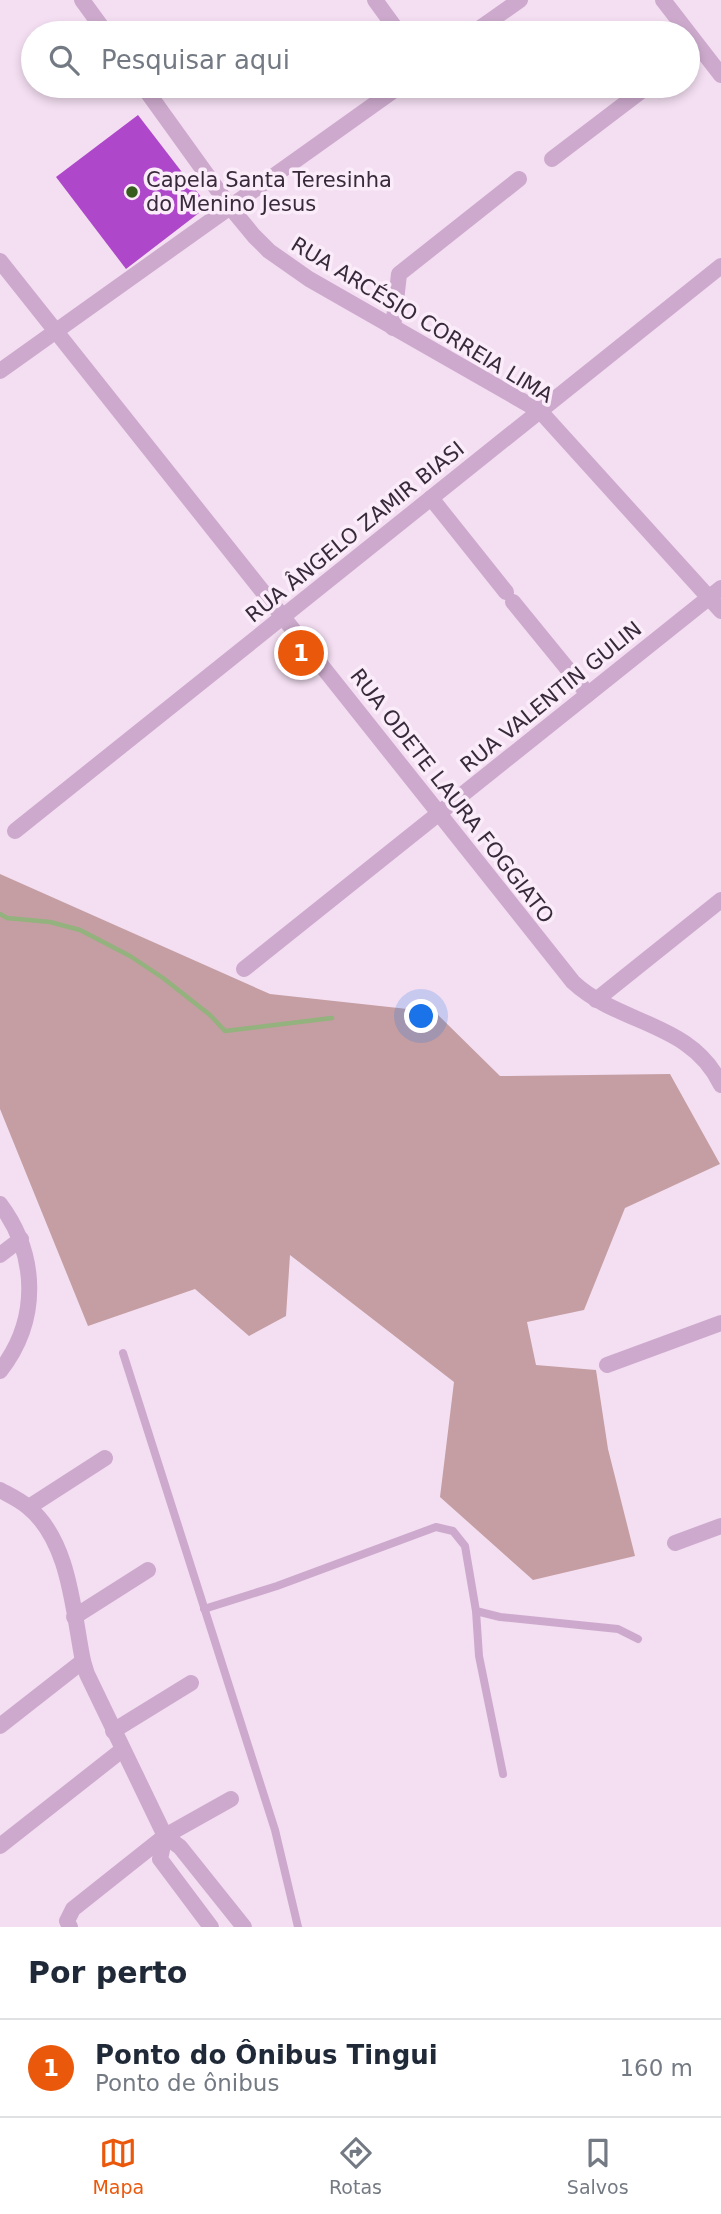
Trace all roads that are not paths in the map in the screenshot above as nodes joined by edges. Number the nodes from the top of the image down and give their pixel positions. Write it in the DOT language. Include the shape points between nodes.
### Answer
graph roads {
  1 [pos="82,0"];
  2 [pos="375,0"];
  3 [pos="520,0"];
  4 [pos="663,0"];
  5 [pos="97,21"];
  6 [pos="390,21"];
  7 [pos="490,21"];
  8 [pos="675,21"];
  9 [pos="700,57"];
  10 [pos="721,75"];
  11 [pos="152,98"];
  12 [pos="383,98"];
  13 [pos="632,98"];
  14 [pos="552,159"];
  15 [pos="519,179"];
  16 [pos="230,207"];
  17 [pos="0,261"];
  18 [pos="721,266"];
  19 [pos="393,328"];
  20 [pos="56,331"];
  21 [pos="0,371"];
  22 [pos="540,411"];
  23 [pos="430,499"];
  24 [pos="715,593"];
  25 [pos="721,611"];
  26 [pos="283,617"];
  27 [pos="588,694"];
  28 [pos="439,813"];
  29 [pos="15,831"];
  30 [pos="721,900"];
  31 [pos="244,969"];
  32 [pos="596,1000"];
  33 [pos="721,1085"];
  34 [pos="0,1204"];
  35 [pos="21,1239"];
  36 [pos="0,1255"];
  37 [pos="721,1323"];
  38 [pos="123,1353"];
  39 [pos="607,1366"];
  40 [pos="0,1371"];
  41 [pos="105,1458"];
  42 [pos="0,1490"];
  43 [pos="29,1507"];
  44 [pos="721,1526"];
  45 [pos="675,1543"];
  46 [pos="148,1570"];
  47 [pos="204,1609"];
  48 [pos="476,1611"];
  49 [pos="74,1617"];
  50 [pos="638,1639"];
  51 [pos="83,1661"];
  52 [pos="191,1683"];
  53 [pos="0,1726"];
  54 [pos="113,1731"];
  55 [pos="122,1750"];
  56 [pos="503,1774"];
  57 [pos="231,1799"];
  58 [pos="165,1836"];
  59 [pos="0,1846"];
  60 [pos="215,1892"];
  61 [pos="195,1906"];
  62 [pos="70,1927"];
  63 [pos="211,1927"];
  64 [pos="244,1927"];
  65 [pos="298,1927"];
  1 -- 5 [label="street"];
  2 -- 6 [label="street"];
  3 -- 7 [label="street"];
  4 -- 8 [label="street"];
  9 -- 10 [label="street"];
  11 -- 16 [label="street, RUA ARCÉSIO CORREIA LIMA"];
  12 -- 16 [label="street"];
  13 -- 14 [label="street"];
  15 -- 19 [label="street" via="399,274"];
  16 -- 19 [label="street, RUA ARCÉSIO CORREIA LIMA" via="289,267"];
  16 -- 20 [label="street"];
  17 -- 20 [label="street, RUA ODETE LAURA FOGGIATO"];
  18 -- 22 [label="street, RUA ÂNGELO ZAMIR BIASI"];
  19 -- 22 [label="street, RUA ARCÉSIO CORREIA LIMA"];
  20 -- 21 [label="street"];
  20 -- 26 [label="street, RUA ODETE LAURA FOGGIATO"];
  22 -- 23 [label="street, RUA ÂNGELO ZAMIR BIASI"];
  22 -- 24 [label="street, RUA ARCÉSIO CORREIA LIMA"];
  23 -- 26 [label="street, RUA ÂNGELO ZAMIR BIASI"];
  23 -- 27 [label="street"];
  24 -- 25 [label="street, RUA ARCÉSIO CORREIA LIMA"];
  24 -- 27 [label="street, RUA VALENTIN GULIN"];
  26 -- 28 [label="street, RUA ODETE LAURA FOGGIATO"];
  26 -- 29 [label="street, RUA ÂNGELO ZAMIR BIASI"];
  27 -- 28 [label="street, RUA VALENTIN GULIN"];
  28 -- 31 [label="street, RUA VALENTIN GULIN"];
  28 -- 32 [label="street, RUA ODETE LAURA FOGGIATO" via="573,982"];
  30 -- 32 [label="street"];
  32 -- 33 [label="street, RUA ODETE LAURA FOGGIATO" via="685,1042 703,1056"];
  34 -- 35 [label="street"];
  35 -- 36 [label="street"];
  35 -- 40 [label="street" via="30,1289 26,1317 18,1342"];
  37 -- 39 [label="street"];
  38 -- 47 [label="lane"];
  41 -- 43 [label="street"];
  42 -- 43 [label="street"];
  43 -- 49 [label="street" via="58,1546"];
  44 -- 45 [label="street"];
  46 -- 49 [label="street"];
  47 -- 48 [label="lane" via="436,1527 453,1531 465,1546"];
  47 -- 65 [label="lane" via="275,1830"];
  48 -- 50 [label="lane" via="618,1629"];
  48 -- 56 [label="lane" via="479,1656"];
  49 -- 51 [label="street"];
  51 -- 53 [label="street"];
  51 -- 54 [label="street"];
  52 -- 54 [label="street"];
  54 -- 55 [label="street"];
  55 -- 58 [label="street"];
  55 -- 59 [label="street"];
  57 -- 58 [label="street"];
  58 -- 60 [label="street" via="180,1847"];
  58 -- 61 [label="street" via="160,1859"];
  58 -- 62 [label="street" via="73,1909 67,1921"];
  60 -- 61 [label="street"];
  60 -- 64 [label="street"];
  61 -- 63 [label="street"];
}
